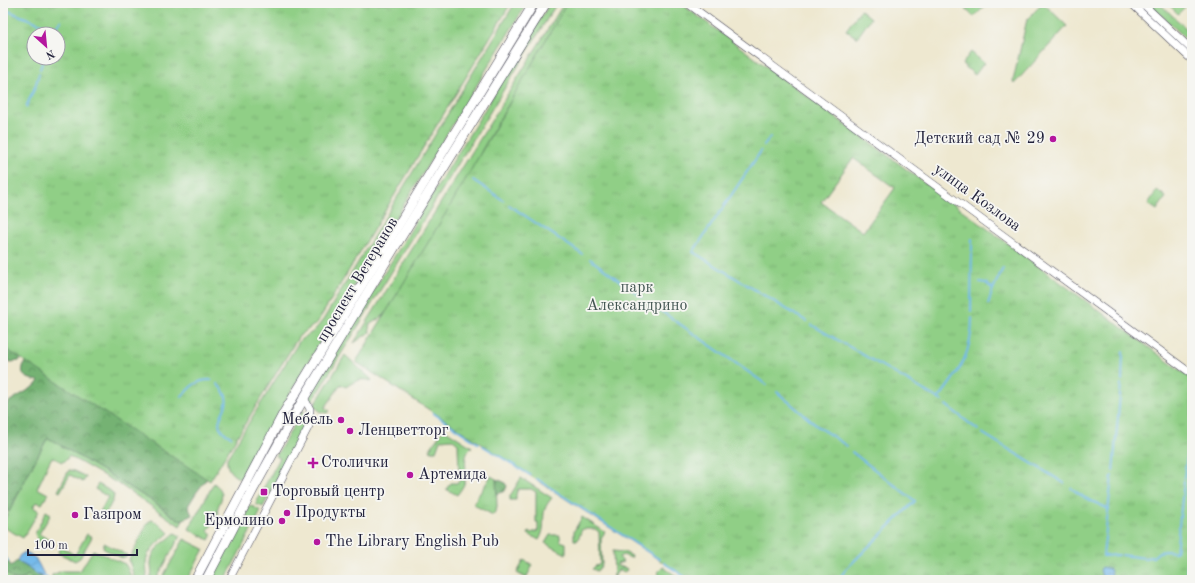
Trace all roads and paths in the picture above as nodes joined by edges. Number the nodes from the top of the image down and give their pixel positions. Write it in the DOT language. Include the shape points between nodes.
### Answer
graph roads {
  1 [pos="534,3"];
  2 [pos="546,3"];
  3 [pos="687,3"];
  4 [pos="1131,3"];
  5 [pos="1142,3"];
  6 [pos="1192,50"];
  7 [pos="1192,60"];
  8 [pos="1192,374"];
  9 [pos="304,398"];
  10 [pos="196,580"];
  11 [pos="206,580"];
  12 [pos="229,580"];
  1 -- 10 [label="main road, проспект Ветеранов" via="283,414"];
  2 -- 9 [label="main road, проспект Ветеранов"];
  3 -- 8 [label="street, улица Козлова"];
  4 -- 7 [label="street"];
  5 -- 6 [label="street"];
  9 -- 11 [label="main road, проспект Ветеранов"];
  9 -- 12 [label="street" via="310,409 309,426"];
}
